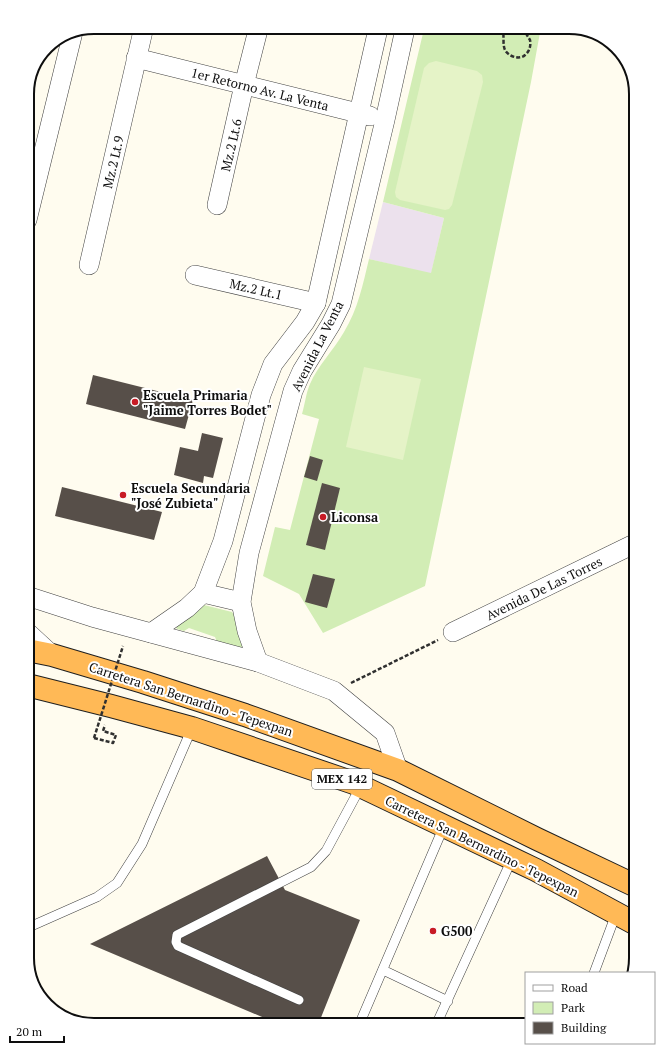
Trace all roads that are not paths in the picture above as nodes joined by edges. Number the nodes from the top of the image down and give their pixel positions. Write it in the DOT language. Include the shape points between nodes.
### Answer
graph roads {
  1 [pos="142,34"];
  2 [pos="257,34"];
  3 [pos="377,34"];
  4 [pos="404,34"];
  5 [pos="71,39"];
  6 [pos="136,58"];
  7 [pos="244,85"];
  8 [pos="359,113"];
  9 [pos="385,120"];
  10 [pos="34,191"];
  11 [pos="217,205"];
  12 [pos="89,265"];
  13 [pos="195,275"];
  14 [pos="316,303"];
  15 [pos="230,512"];
  16 [pos="258,519"];
  17 [pos="629,546"];
  18 [pos="203,593"];
  19 [pos="34,598"];
  20 [pos="241,602"];
  21 [pos="453,632"];
  22 [pos="151,633"];
  23 [pos="34,638"];
  24 [pos="34,651"];
  25 [pos="52,655"];
  26 [pos="258,662"];
  27 [pos="34,687"];
  28 [pos="192,728"];
  29 [pos="398,770"];
  30 [pos="362,786"];
  31 [pos="444,826"];
  32 [pos="512,858"];
  33 [pos="629,883"];
  34 [pos="616,914"];
  35 [pos="629,920"];
  36 [pos="34,925"];
  37 [pos="383,970"];
  38 [pos="594,972"];
  39 [pos="299,1000"];
  40 [pos="448,1001"];
  41 [pos="362,1018"];
  42 [pos="440,1018"];
  1 -- 6 [label="street, Mz.2 Lt.9"];
  2 -- 7 [label="street, Mz.2 Lt.6"];
  3 -- 8 [label="street, Avenida La Venta"];
  4 -- 9 [label="street, Avenida La Venta"];
  5 -- 10 [label="street"];
  6 -- 7 [label="street, 1er Retorno Av. La Venta"];
  6 -- 12 [label="street, Mz.2 Lt.9"];
  7 -- 8 [label="street, 1er Retorno Av. La Venta"];
  7 -- 11 [label="street, Mz.2 Lt.6"];
  8 -- 9 [label="street, 1er Retorno Av. La Venta"];
  8 -- 14 [label="street, Avenida La Venta"];
  9 -- 16 [label="street, Avenida La Venta" via="341,304 293,391"];
  13 -- 14 [label="street, Mz.2 Lt.1"];
  14 -- 15 [label="street, Avenida La Venta" via="274,364 261,395"];
  15 -- 16 [label="street"];
  15 -- 18 [label="street, Avenida La Venta" via="223,540"];
  16 -- 20 [label="street, Avenida La Venta"];
  17 -- 21 [label="street, Avenida De Las Torres"];
  18 -- 20 [label="street"];
  18 -- 22 [label="street, Avenida La Venta" via="187,608"];
  19 -- 22 [label="street"];
  20 -- 26 [label="street, Avenida La Venta" via="247,631"];
  22 -- 26 [label="street"];
  23 -- 25 [label="street"];
  24 -- 25 [label="highway, Carretera San Bernardino - Tepexpan / MEX 142"];
  25 -- 29 [label="highway, Carretera San Bernardino - Tepexpan / MEX 142" via="245,714"];
  26 -- 29 [label="street" via="334,691 385,732"];
  27 -- 28 [label="highway, Carretera San Bernardino - Tepexpan / MEX 142"];
  28 -- 30 [label="highway, Carretera San Bernardino - Tepexpan / MEX 142"];
  28 -- 36 [label="lane" via="142,844 117,883 97,897"];
  29 -- 33 [label="highway, Carretera San Bernardino - Tepexpan / MEX 142"];
  30 -- 31 [label="highway, Carretera San Bernardino - Tepexpan / MEX 142"];
  30 -- 39 [label="lane" via="326,851 311,867 177,936 178,946"];
  31 -- 32 [label="highway, Carretera San Bernardino - Tepexpan / MEX 142"];
  31 -- 37 [label="lane"];
  32 -- 34 [label="highway, Carretera San Bernardino - Tepexpan / MEX 142"];
  32 -- 40 [label="lane"];
  34 -- 35 [label="highway, Carretera San Bernardino - Tepexpan / MEX 142"];
  34 -- 38 [label="lane"];
  37 -- 40 [label="lane"];
  37 -- 41 [label="lane"];
  40 -- 42 [label="lane"];
}
